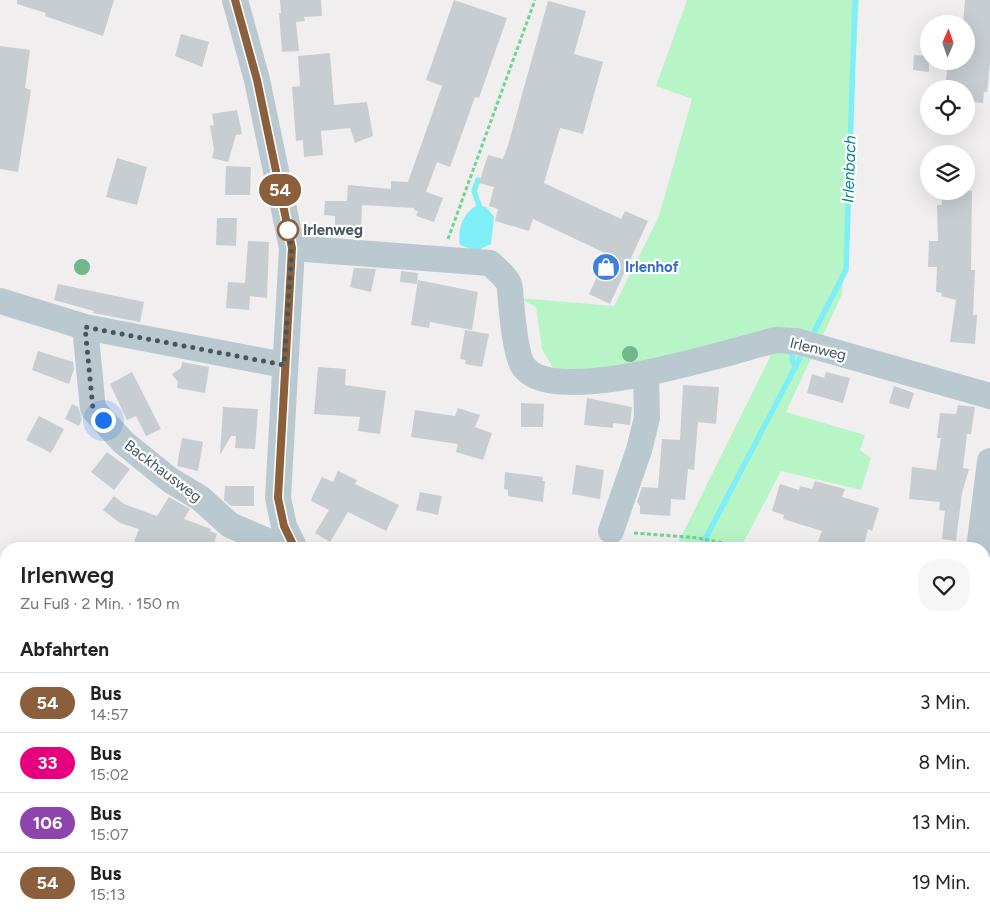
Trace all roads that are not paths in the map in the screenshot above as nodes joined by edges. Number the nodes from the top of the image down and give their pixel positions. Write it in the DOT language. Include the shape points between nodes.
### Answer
graph roads {
  1 [pos="235,0"];
  2 [pos="292,248"];
  3 [pos="0,301"];
  4 [pos="85,327"];
  5 [pos="284,365"];
  6 [pos="646,375"];
  7 [pos="990,396"];
  8 [pos="990,461"];
  9 [pos="611,531"];
  10 [pos="270,542"];
  11 [pos="292,542"];
  12 [pos="980,542"];
  1 -- 2 [label="street" via="257,80"];
  2 -- 5 [label="street"];
  2 -- 6 [label="street, Irlenweg" via="490,263 509,283 522,366 534,377 556,382"];
  3 -- 4 [label="street"];
  4 -- 5 [label="street"];
  4 -- 10 [label="street, Backhausweg" via="93,409 123,442 170,480 200,498 230,525"];
  5 -- 11 [label="street" via="278,498 284,526"];
  6 -- 7 [label="street, Irlenweg" via="776,340 796,341"];
  6 -- 9 [label="street" via="647,418"];
  8 -- 12 [label="street"];
}
